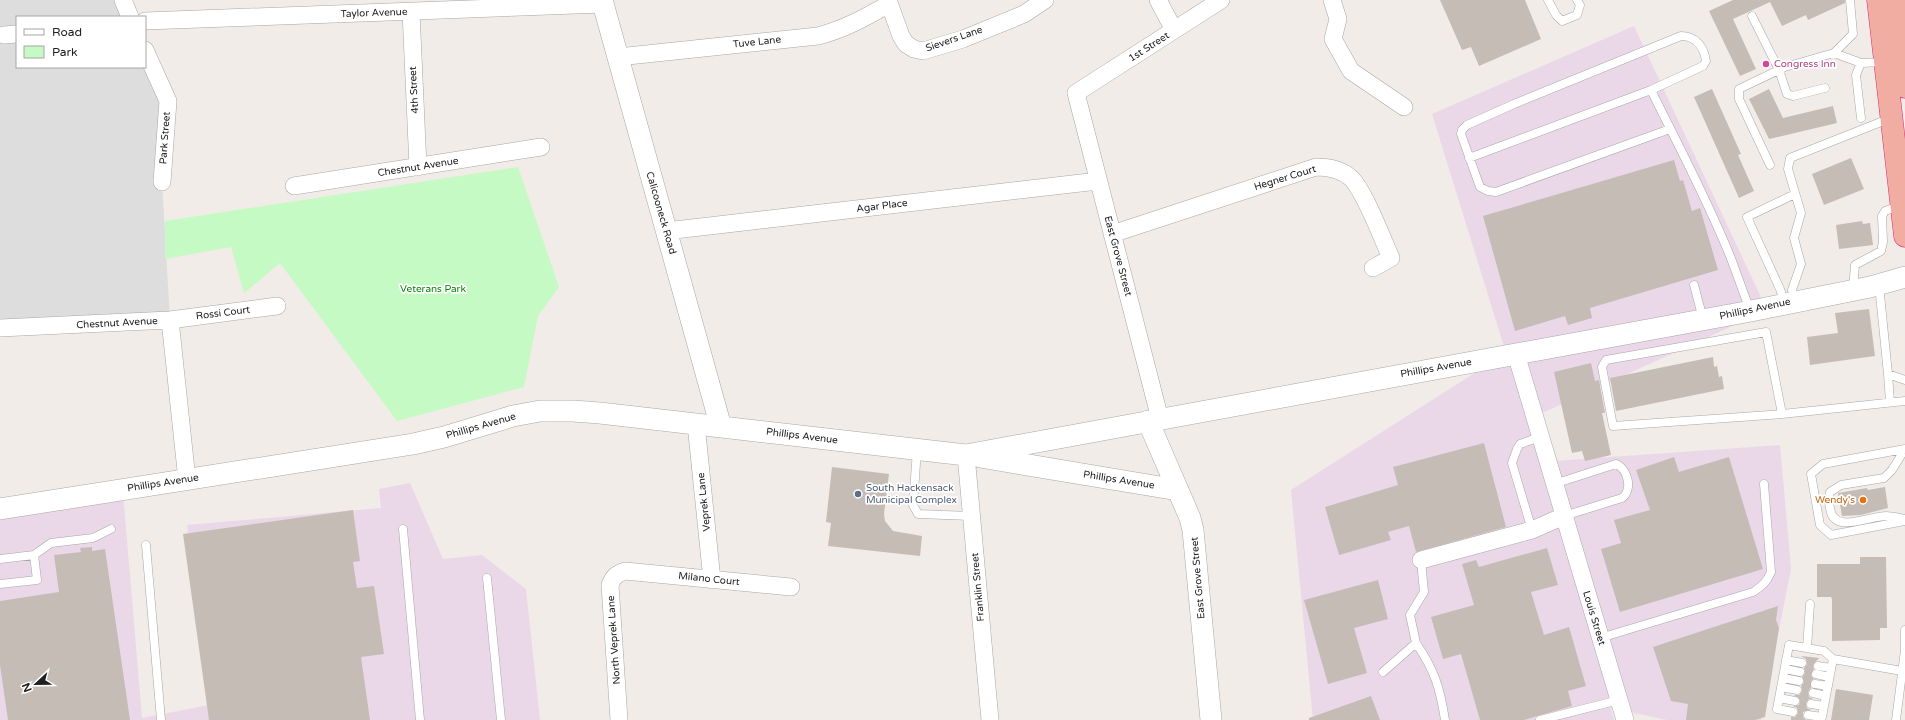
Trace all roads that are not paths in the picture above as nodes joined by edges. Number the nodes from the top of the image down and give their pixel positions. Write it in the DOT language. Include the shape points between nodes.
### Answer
graph roads {
  1 [pos="123,0"];
  2 [pos="1045,0"];
  3 [pos="1158,0"];
  4 [pos="1221,0"];
  5 [pos="1332,0"];
  6 [pos="1548,0"];
  7 [pos="1577,0"];
  8 [pos="1850,0"];
  9 [pos="1878,0"];
  10 [pos="1896,0"];
  11 [pos="602,2"];
  12 [pos="889,2"];
  13 [pos="1905,5"];
  14 [pos="411,12"];
  15 [pos="130,16"];
  16 [pos="1752,16"];
  17 [pos="146,21"];
  18 [pos="1174,30"];
  19 [pos="146,52"];
  20 [pos="1834,53"];
  21 [pos="618,57"];
  22 [pos="1898,61"];
  23 [pos="1861,63"];
  24 [pos="1779,70"];
  25 [pos="1905,87"];
  26 [pos="1825,88"];
  27 [pos="1652,90"];
  28 [pos="1076,93"];
  29 [pos="1404,107"];
  30 [pos="1862,118"];
  31 [pos="1892,118"];
  32 [pos="1670,129"];
  33 [pos="541,148"];
  34 [pos="1469,158"];
  35 [pos="1770,165"];
  36 [pos="418,168"];
  37 [pos="1098,180"];
  38 [pos="162,182"];
  39 [pos="294,186"];
  40 [pos="1795,194"];
  41 [pos="1901,205"];
  42 [pos="666,231"];
  43 [pos="1112,234"];
  44 [pos="1905,236"];
  45 [pos="1373,268"];
  46 [pos="1905,277"];
  47 [pos="1776,280"];
  48 [pos="1878,284"];
  49 [pos="1694,285"];
  50 [pos="1853,290"];
  51 [pos="1791,298"];
  52 [pos="277,306"];
  53 [pos="1751,311"];
  54 [pos="170,320"];
  55 [pos="1703,320"];
  56 [pos="0,328"];
  57 [pos="1516,354"];
  58 [pos="1888,374"];
  59 [pos="1905,380"];
  60 [pos="1905,401"];
  61 [pos="1890,402"];
  62 [pos="1782,414"];
  63 [pos="1154,420"];
  64 [pos="696,424"];
  65 [pos="721,427"];
  66 [pos="1540,437"];
  67 [pos="917,449"];
  68 [pos="1905,449"];
  69 [pos="966,455"];
  70 [pos="187,480"];
  71 [pos="1554,484"];
  72 [pos="1764,484"];
  73 [pos="1178,490"];
  74 [pos="0,509"];
  75 [pos="971,516"];
  76 [pos="1564,516"];
  77 [pos="1905,520"];
  78 [pos="111,529"];
  79 [pos="403,529"];
  80 [pos="1532,530"];
  81 [pos="146,545"];
  82 [pos="34,555"];
  83 [pos="0,559"];
  84 [pos="1421,560"];
  85 [pos="627,571"];
  86 [pos="487,578"];
  87 [pos="712,580"];
  88 [pos="0,584"];
  89 [pos="791,587"];
  90 [pos="1810,604"];
  91 [pos="1905,630"];
  92 [pos="1600,638"];
  93 [pos="1416,643"];
  94 [pos="1807,648"];
  95 [pos="1905,650"];
  96 [pos="1833,659"];
  97 [pos="1785,664"];
  98 [pos="1801,667"];
  99 [pos="1831,668"];
  100 [pos="1902,671"];
  101 [pos="1384,672"];
  102 [pos="1829,677"];
  103 [pos="1783,678"];
  104 [pos="1799,681"];
  105 [pos="1815,684"];
  106 [pos="1828,686"];
  107 [pos="1781,687"];
  108 [pos="1797,690"];
  109 [pos="1813,693"];
  110 [pos="1826,696"];
  111 [pos="1779,698"];
  112 [pos="1619,700"];
  113 [pos="1795,701"];
  114 [pos="1811,704"];
  115 [pos="1824,706"];
  116 [pos="1793,712"];
  117 [pos="1808,715"];
  118 [pos="161,720"];
  119 [pos="420,720"];
  120 [pos="501,720"];
  121 [pos="619,720"];
  122 [pos="990,720"];
  123 [pos="1211,720"];
  124 [pos="1445,720"];
  125 [pos="1540,720"];
  126 [pos="1625,720"];
  127 [pos="1896,720"];
  1 -- 15 [label="street"];
  2 -- 12 [label="street, Sievers Lane" via="1024,14 923,51 910,47 900,36"];
  3 -- 18 [label="street"];
  4 -- 18 [label="street, 1st Street"];
  5 -- 29 [label="street" via="1338,19 1333,40 1351,71"];
  6 -- 7 [label="lane" via="1562,21 1577,15 1580,5"];
  8 -- 20 [label="lane" via="1853,34"];
  9 -- 22 [label="highway"];
  10 -- 13 [label="lane"];
  10 -- 22 [label="highway"];
  11 -- 14 [label="street, Taylor Avenue"];
  11 -- 21 [label="street, Calicooneck Road"];
  12 -- 21 [label="street, Tuve Lane" via="857,23 818,36"];
  14 -- 17 [label="street, Taylor Avenue"];
  14 -- 36 [label="street, 4th Street"];
  16 -- 24 [label="lane"];
  18 -- 28 [label="street, 1st Street"];
  19 -- 38 [label="street, Park Street" via="168,101"];
  20 -- 23 [label="lane"];
  20 -- 24 [label="lane"];
  21 -- 42 [label="street, Calicooneck Road"];
  22 -- 23 [label="lane"];
  22 -- 25 [label="highway"];
  22 -- 31 [label="highway"];
  23 -- 30 [label="lane" via="1856,74"];
  24 -- 26 [label="lane" via="1787,94 1793,96"];
  24 -- 35 [label="lane" via="1739,89 1739,99"];
  27 -- 32 [label="lane"];
  27 -- 34 [label="lane"];
  27 -- 34 [label="lane" via="1703,66 1706,61 1705,55 1694,39 1681,36 1466,125 1461,134"];
  28 -- 37 [label="street, East Grove Street"];
  31 -- 40 [label="lane" via="1790,158 1788,169"];
  31 -- 41 [label="highway"];
  32 -- 34 [label="lane" via="1496,192 1480,187"];
  32 -- 53 [label="lane" via="1730,255"];
  33 -- 36 [label="street, Chestnut Avenue"];
  36 -- 39 [label="street, Chestnut Avenue"];
  37 -- 42 [label="street, Agar Place"];
  37 -- 43 [label="street, East Grove Street"];
  40 -- 47 [label="lane" via="1746,217"];
  40 -- 51 [label="lane" via="1801,213 1794,238 1801,264"];
  41 -- 44 [label="highway"];
  41 -- 50 [label="lane" via="1886,211 1882,216 1883,242 1880,251 1855,265"];
  42 -- 65 [label="street, Calicooneck Road"];
  43 -- 45 [label="street, Hegner Court" via="1316,167 1328,167 1340,170 1359,187 1392,258"];
  43 -- 63 [label="street, East Grove Street"];
  46 -- 48 [label="street, Phillips Avenue"];
  47 -- 51 [label="lane"];
  47 -- 51 [label="lane"];
  48 -- 50 [label="street, Phillips Avenue"];
  48 -- 58 [label="lane"];
  49 -- 55 [label="lane"];
  50 -- 51 [label="street, Phillips Avenue"];
  51 -- 53 [label="street, Phillips Avenue"];
  52 -- 54 [label="street, Rossi Court"];
  53 -- 55 [label="street, Phillips Avenue"];
  54 -- 56 [label="street, Chestnut Avenue"];
  54 -- 70 [label="street, Chestnut Avenue"];
  55 -- 57 [label="street, Phillips Avenue"];
  57 -- 63 [label="street, Phillips Avenue"];
  57 -- 66 [label="street, Louis Street"];
  58 -- 59 [label="lane"];
  58 -- 61 [label="lane"];
  60 -- 61 [label="lane"];
  61 -- 62 [label="lane"];
  62 -- 62 [label="lane" via="1766,332 1606,360 1602,367 1613,426"];
  63 -- 69 [label="street, Phillips Avenue"];
  63 -- 73 [label="street, East Grove Street"];
  64 -- 65 [label="street, Phillips Avenue"];
  64 -- 70 [label="street, Phillips Avenue" via="573,410 540,412 486,422 444,437 413,444"];
  64 -- 87 [label="street, Veprek Lane"];
  65 -- 67 [label="street, Phillips Avenue"];
  66 -- 71 [label="street, Louis Street"];
  66 -- 80 [label="lane" via="1520,444 1512,463"];
  67 -- 69 [label="street, Phillips Avenue"];
  67 -- 75 [label="lane" via="913,505 918,514"];
  68 -- 77 [label="lane" via="1884,478 1841,485 1830,492 1828,498 1835,520 1845,523 1887,516"];
  68 -- 77 [label="lane" via="1823,464 1811,474 1820,525 1831,535"];
  69 -- 73 [label="street, Phillips Avenue"];
  69 -- 75 [label="street, Franklin Street"];
  70 -- 74 [label="street, Phillips Avenue"];
  71 -- 76 [label="street, Louis Street"];
  71 -- 76 [label="lane" via="1616,464 1624,470 1628,482 1626,495"];
  72 -- 92 [label="lane" via="1771,572 1768,581 1753,592"];
  73 -- 123 [label="street, East Grove Street" via="1193,530"];
  75 -- 122 [label="street, Franklin Street"];
  76 -- 80 [label="street"];
  76 -- 92 [label="street, Louis Street"];
  78 -- 82 [label="lane" via="93,538 52,543"];
  79 -- 119 [label="lane"];
  80 -- 84 [label="street"];
  81 -- 118 [label="lane"];
  82 -- 83 [label="lane"];
  82 -- 88 [label="lane" via="37,580"];
  84 -- 93 [label="lane" via="1424,592 1410,615"];
  85 -- 87 [label="street, Milano Court"];
  85 -- 121 [label="street, North Veprek Lane" via="618,573 612,578 610,585"];
  86 -- 120 [label="lane"];
  87 -- 89 [label="street, Milano Court"];
  90 -- 94 [label="lane"];
  91 -- 95 [label="lane"];
  92 -- 112 [label="street, Louis Street"];
  93 -- 101 [label="lane"];
  93 -- 124 [label="lane" via="1435,675"];
  94 -- 96 [label="lane" via="1824,651"];
  94 -- 97 [label="lane" via="1789,645"];
  95 -- 100 [label="lane"];
  96 -- 99 [label="lane"];
  96 -- 100 [label="lane"];
  97 -- 98 [label="lane"];
  97 -- 103 [label="lane"];
  99 -- 102 [label="lane"];
  99 -- 102 [label="lane" via="1817,670"];
  100 -- 127 [label="lane"];
  102 -- 106 [label="lane"];
  103 -- 104 [label="lane"];
  103 -- 107 [label="lane"];
  105 -- 106 [label="lane"];
  106 -- 110 [label="lane"];
  107 -- 108 [label="lane"];
  107 -- 111 [label="lane"];
  109 -- 110 [label="lane"];
  110 -- 115 [label="lane"];
  111 -- 113 [label="lane"];
  111 -- 116 [label="lane" via="1777,709"];
  112 -- 125 [label="lane"];
  112 -- 126 [label="street, Louis Street"];
  114 -- 115 [label="lane"];
  115 -- 117 [label="lane" via="1822,717"];
}
